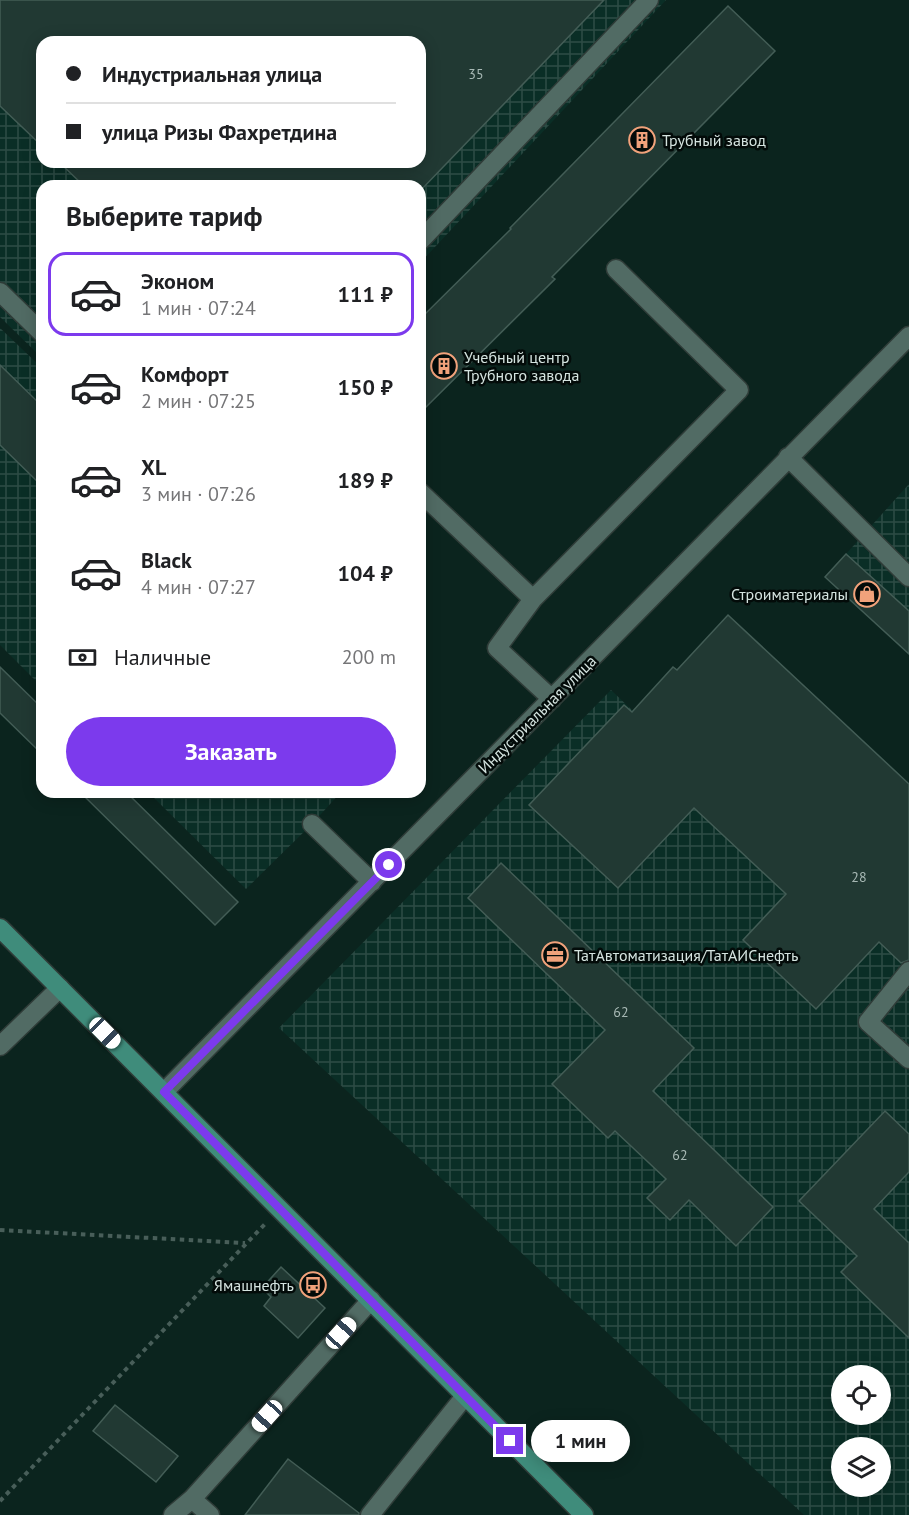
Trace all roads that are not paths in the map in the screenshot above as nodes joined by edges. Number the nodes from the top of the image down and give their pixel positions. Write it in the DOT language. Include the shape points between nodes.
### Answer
graph roads {
  1 [pos="649,0"];
  2 [pos="426,235"];
  3 [pos="615,269"];
  4 [pos="0,292"];
  5 [pos="36,327"];
  6 [pos="909,336"];
  7 [pos="788,458"];
  8 [pos="426,498"];
  9 [pos="909,577"];
  10 [pos="533,599"];
  11 [pos="552,699"];
  12 [pos="312,824"];
  13 [pos="372,882"];
  14 [pos="0,928"];
  15 [pos="909,971"];
  16 [pos="60,988"];
  17 [pos="0,1046"];
  18 [pos="909,1059"];
  19 [pos="164,1092"];
  20 [pos="370,1300"];
  21 [pos="465,1396"];
  22 [pos="192,1499"];
  23 [pos="173,1515"];
  24 [pos="210,1515"];
  25 [pos="370,1515"];
  26 [pos="584,1515"];
  1 -- 2 [label="street"];
  3 -- 10 [label="street" via="739,390"];
  4 -- 5 [label="street"];
  6 -- 7 [label="street, Индустриальная улица"];
  7 -- 9 [label="street"];
  7 -- 11 [label="street, Индустриальная улица"];
  8 -- 10 [label="street"];
  10 -- 11 [label="street" via="497,648"];
  11 -- 13 [label="street, Индустриальная улица"];
  12 -- 13 [label="street"];
  13 -- 19 [label="street, Индустриальная улица"];
  14 -- 16 [label="main road"];
  15 -- 18 [label="street" via="868,1022"];
  16 -- 17 [label="street"];
  16 -- 19 [label="main road"];
  19 -- 20 [label="main road"];
  20 -- 21 [label="main road"];
  20 -- 22 [label="street"];
  21 -- 25 [label="street"];
  21 -- 26 [label="main road"];
  22 -- 23 [label="street"];
  22 -- 24 [label="street"];
}
